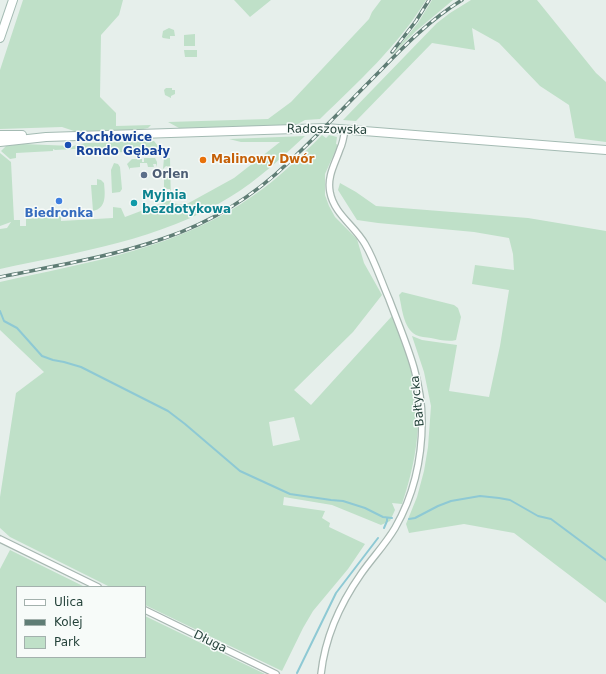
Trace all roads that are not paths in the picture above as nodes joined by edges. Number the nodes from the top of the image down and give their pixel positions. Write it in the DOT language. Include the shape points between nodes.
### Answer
graph roads {
  1 [pos="13,0"];
  2 [pos="0,38"];
  3 [pos="345,129"];
  4 [pos="0,135"];
  5 [pos="46,137"];
  6 [pos="0,142"];
  7 [pos="606,150"];
  8 [pos="0,539"];
  9 [pos="96,586"];
  10 [pos="146,610"];
  11 [pos="276,674"];
  12 [pos="322,674"];
  1 -- 2 [label="street"];
  3 -- 5 [label="street, Radoszowska"];
  3 -- 7 [label="street, Radoszowska"];
  3 -- 12 [label="street, Bałtycka" via="330,174 331,199 339,213 368,248 409,350 419,387 422,414 421,442 415,477 400,517 340,610 327,644"];
  4 -- 5 [label="street, Radoszowska"];
  5 -- 6 [label="street, Radoszowska"];
  8 -- 9 [label="street"];
  10 -- 11 [label="street, Długa"];
}
